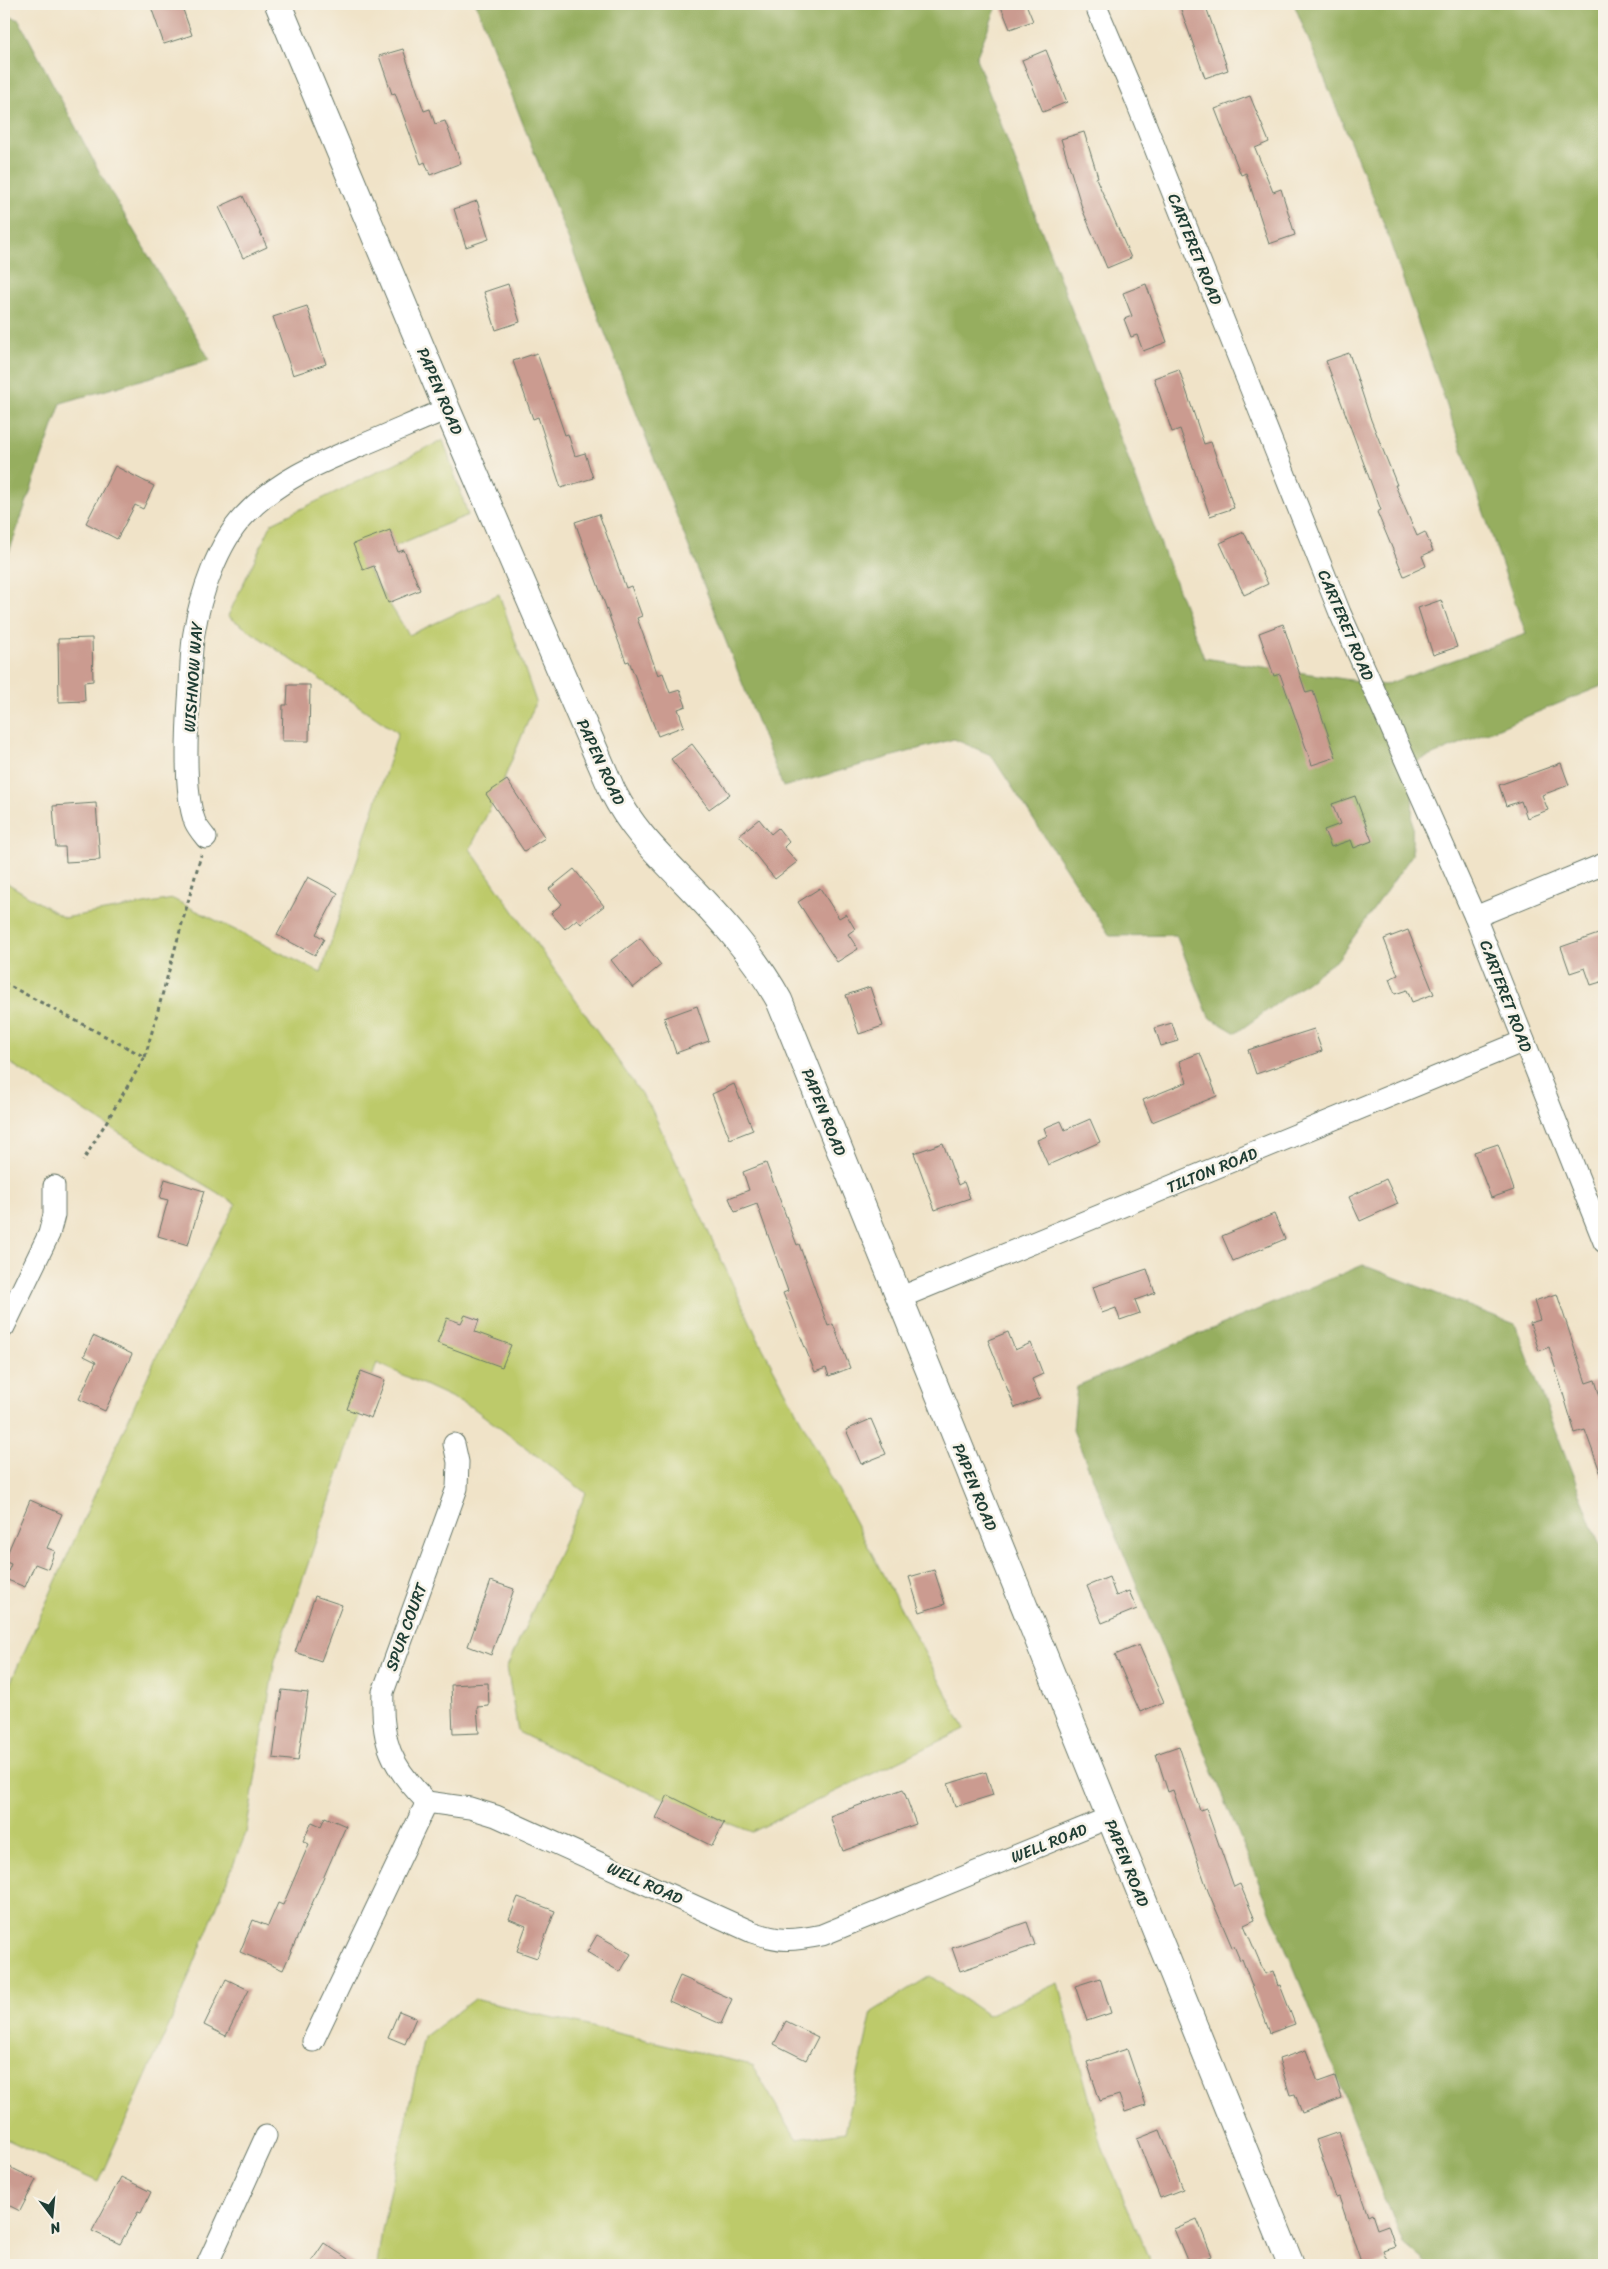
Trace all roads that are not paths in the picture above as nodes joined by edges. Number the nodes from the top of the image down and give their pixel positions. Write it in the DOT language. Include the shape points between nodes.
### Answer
graph roads {
  1 [pos="278,4"];
  2 [pos="1095,4"];
  3 [pos="447,409"];
  4 [pos="206,838"];
  5 [pos="1604,864"];
  6 [pos="1475,917"];
  7 [pos="1524,1041"];
  8 [pos="54,1186"];
  9 [pos="1604,1242"];
  10 [pos="899,1298"];
  11 [pos="4,1327"];
  12 [pos="454,1444"];
  13 [pos="426,1802"];
  14 [pos="1108,1818"];
  15 [pos="312,2041"];
  16 [pos="266,2136"];
  17 [pos="207,2265"];
  18 [pos="1291,2265"];
  1 -- 3 [label="street, PAPEN ROAD"];
  2 -- 6 [label="street, CARTERET ROAD" via="1340,613"];
  3 -- 4 [label="street, WISHNOW WAY" via="287,479 242,517 226,542 201,602 193,643 188,784 195,822"];
  3 -- 10 [label="street, PAPEN ROAD" via="626,816 720,918 764,973 779,1000"];
  5 -- 6 [label="street"];
  6 -- 7 [label="street, CARTERET ROAD"];
  7 -- 9 [label="street, CARTERET ROAD"];
  7 -- 10 [label="street, TILTON ROAD"];
  8 -- 11 [label="street" via="54,1215 49,1234"];
  10 -- 14 [label="street, PAPEN ROAD"];
  12 -- 13 [label="street, SPUR COURT" via="458,1462 457,1488 383,1692 382,1714 393,1761"];
  13 -- 14 [label="street, WELL ROAD" via="470,1808 496,1816 752,1932 790,1941 822,1935"];
  13 -- 15 [label="street"];
  14 -- 18 [label="street, PAPEN ROAD"];
  16 -- 17 [label="street"];
}
